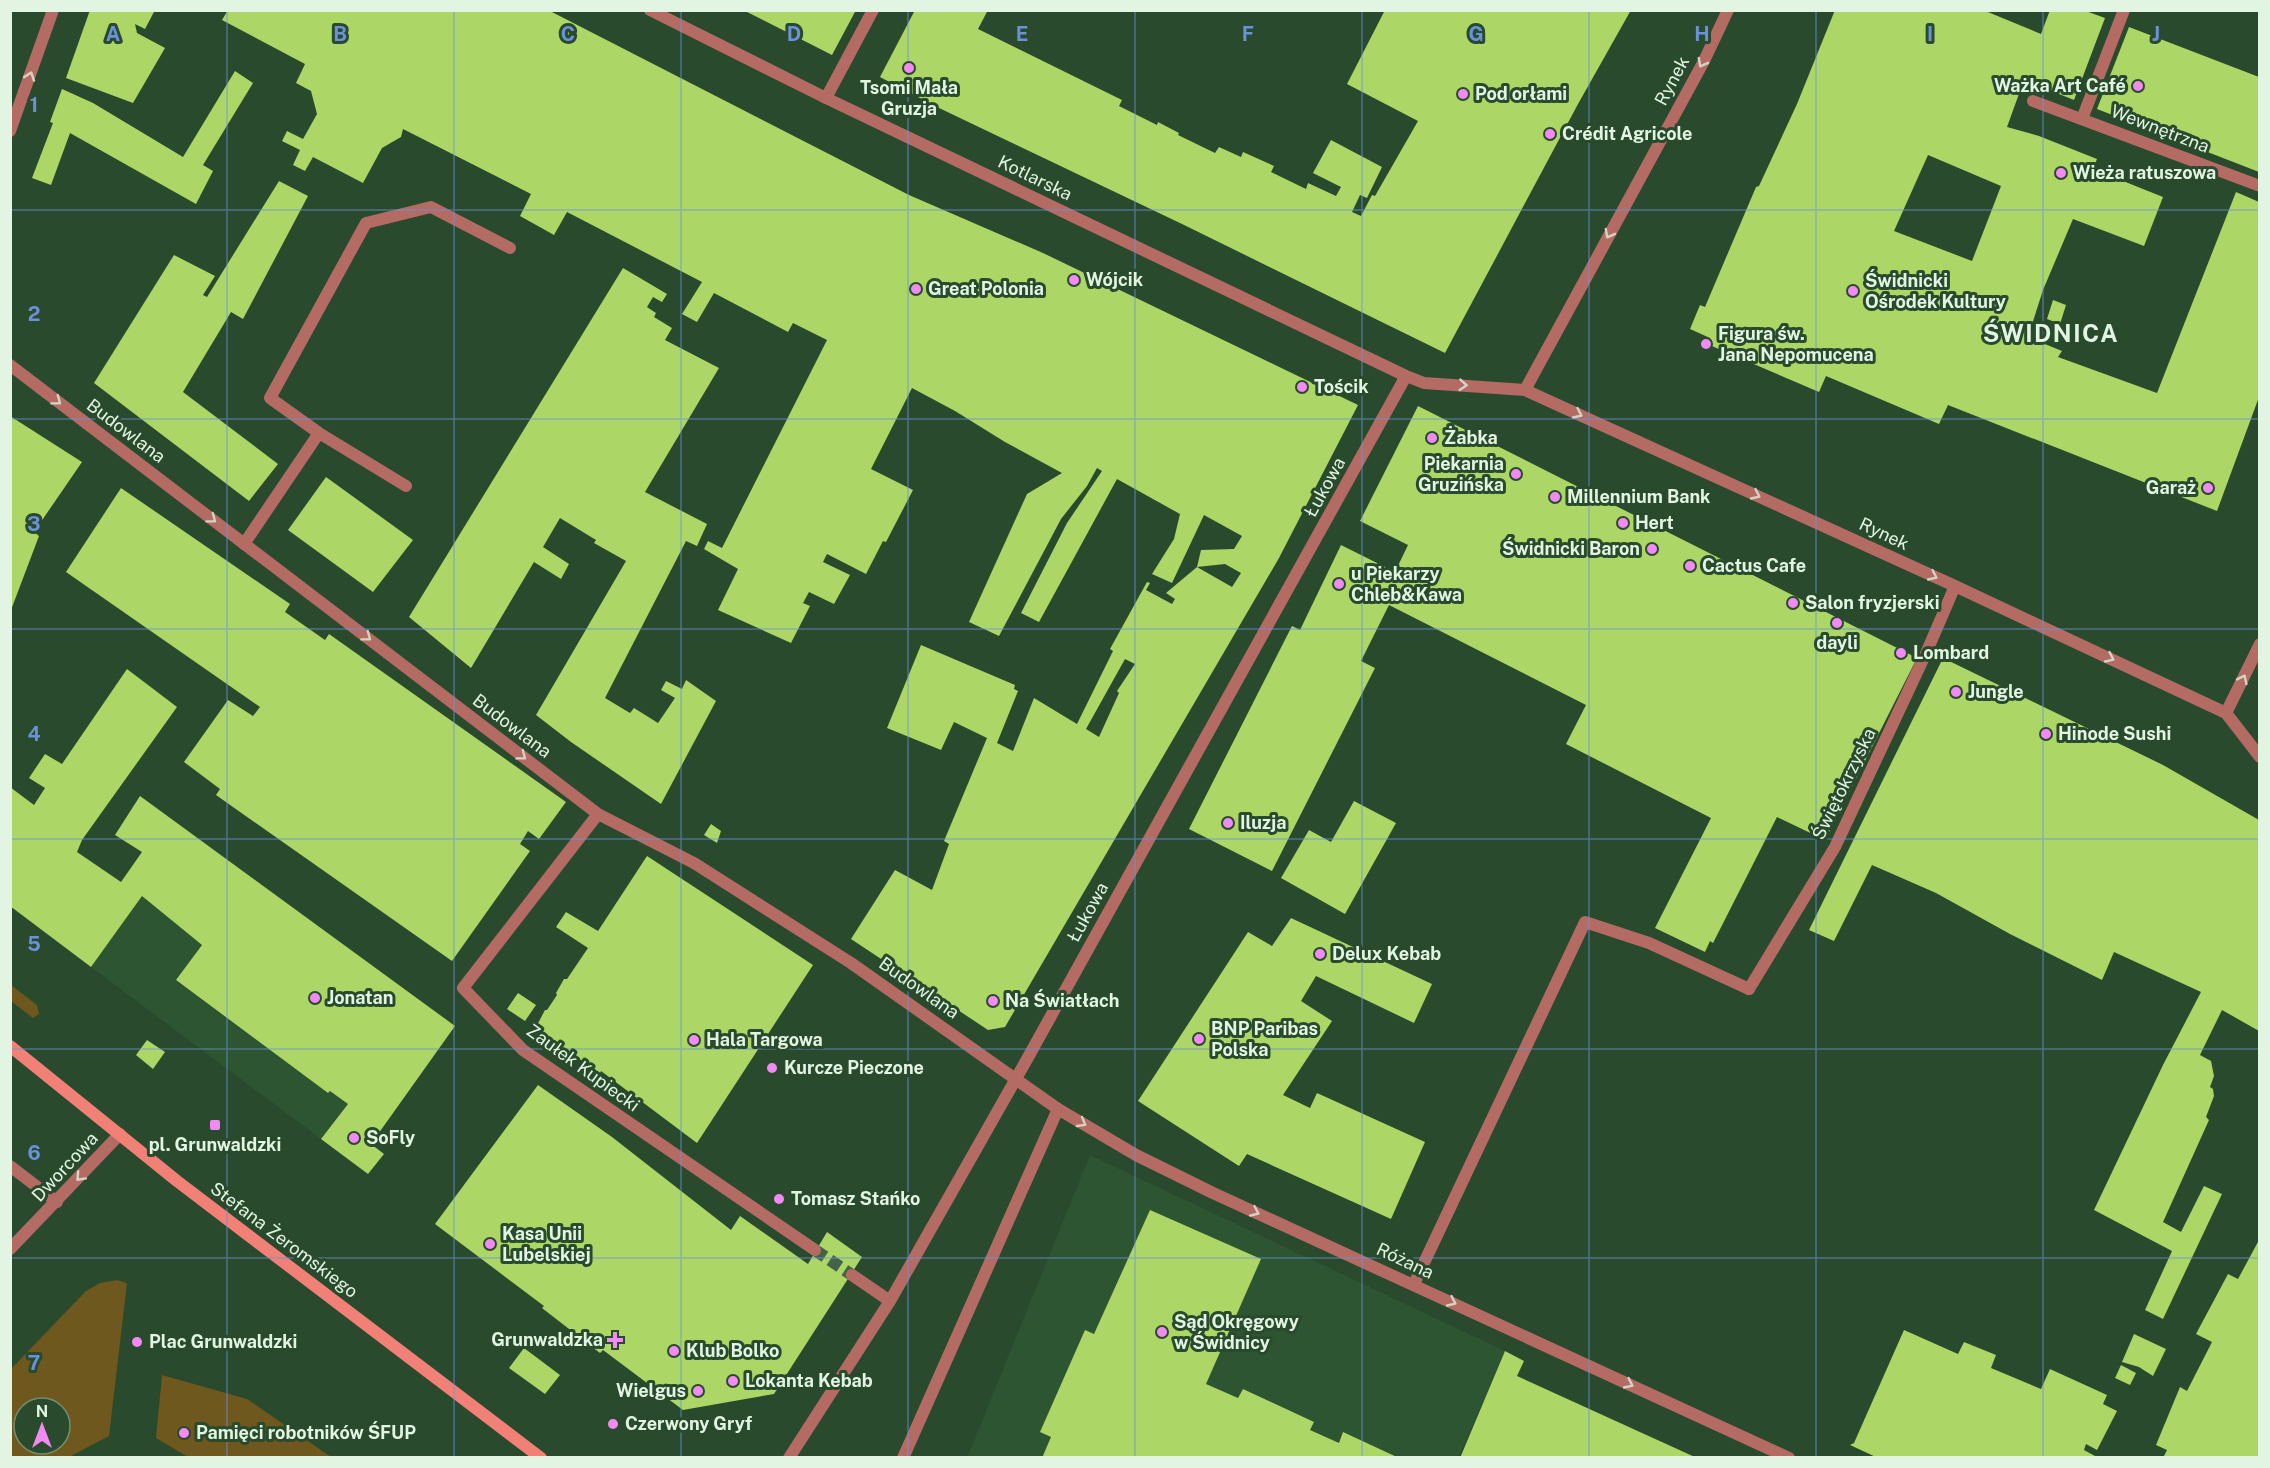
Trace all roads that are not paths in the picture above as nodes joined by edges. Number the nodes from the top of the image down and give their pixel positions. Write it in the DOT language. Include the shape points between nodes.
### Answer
graph roads {
  1 [pos="53,10"];
  2 [pos="650,10"];
  3 [pos="873,10"];
  4 [pos="1728,10"];
  5 [pos="2124,11"];
  6 [pos="826,98"];
  7 [pos="2033,101"];
  8 [pos="2082,119"];
  9 [pos="10,131"];
  10 [pos="2259,186"];
  11 [pos="510,248"];
  12 [pos="10,365"];
  13 [pos="1406,376"];
  14 [pos="1525,390"];
  15 [pos="319,433"];
  16 [pos="406,486"];
  17 [pos="244,544"];
  18 [pos="1955,586"];
  19 [pos="2259,644"];
  20 [pos="2226,713"];
  21 [pos="2259,757"];
  22 [pos="598,813"];
  23 [pos="10,1046"];
  24 [pos="1016,1078"];
  25 [pos="1058,1109"];
  26 [pos="120,1134"];
  27 [pos="10,1166"];
  28 [pos="57,1202"];
  29 [pos="10,1249"];
  30 [pos="815,1250"];
  31 [pos="852,1275"];
  32 [pos="1414,1284"];
  33 [pos="890,1301"];
  34 [pos="541,1458"];
  35 [pos="789,1458"];
  36 [pos="903,1458"];
  37 [pos="1789,1458"];
  9 -- 1 [label="street, one-way"];
  2 -- 6 [label="street, Kotlarska"];
  3 -- 6 [label="street"];
  4 -- 14 [label="street, Rynek, one-way"];
  5 -- 8 [label="street, Wewnętrzna"];
  6 -- 13 [label="street, Kotlarska"];
  7 -- 8 [label="street, Wewnętrzna"];
  8 -- 10 [label="street, Wewnętrzna"];
  11 -- 15 [label="street" via="431,207 366,223 270,398"];
  12 -- 17 [label="street, Budowlana, one-way"];
  13 -- 14 [label="street, Rynek, one-way" via="1424,382"];
  13 -- 24 [label="street, Łukowa"];
  14 -- 18 [label="street, Rynek, one-way"];
  15 -- 16 [label="street"];
  15 -- 17 [label="street"];
  17 -- 22 [label="street, Budowlana, one-way"];
  18 -- 20 [label="street, Rynek, one-way"];
  18 -- 32 [label="street, Świętokrzyska" via="1835,847 1749,989 1649,943 1585,922"];
  20 -- 19 [label="street, one-way"];
  20 -- 21 [label="street, Rynek"];
  22 -- 24 [label="street, Budowlana" via="694,863 850,963"];
  22 -- 30 [label="street, Zaułek Kupiecki" via="463,988 523,1050"];
  23 -- 26 [label="street, Stefana Żeromskiego"];
  24 -- 25 [label="street, Różana"];
  24 -- 33 [label="street, Łukowa"];
  25 -- 32 [label="street, Różana, one-way" via="1136,1155 1213,1193"];
  25 -- 36 [label="street"];
  26 -- 28 [label="street, Dworcowa, one-way"];
  26 -- 34 [label="street, Stefana Żeromskiego"];
  27 -- 28 [label="street"];
  28 -- 29 [label="street, Dworcowa"];
  31 -- 33 [label="street"];
  32 -- 37 [label="street, Różana, one-way"];
  33 -- 35 [label="street, Łukowa"];
}
